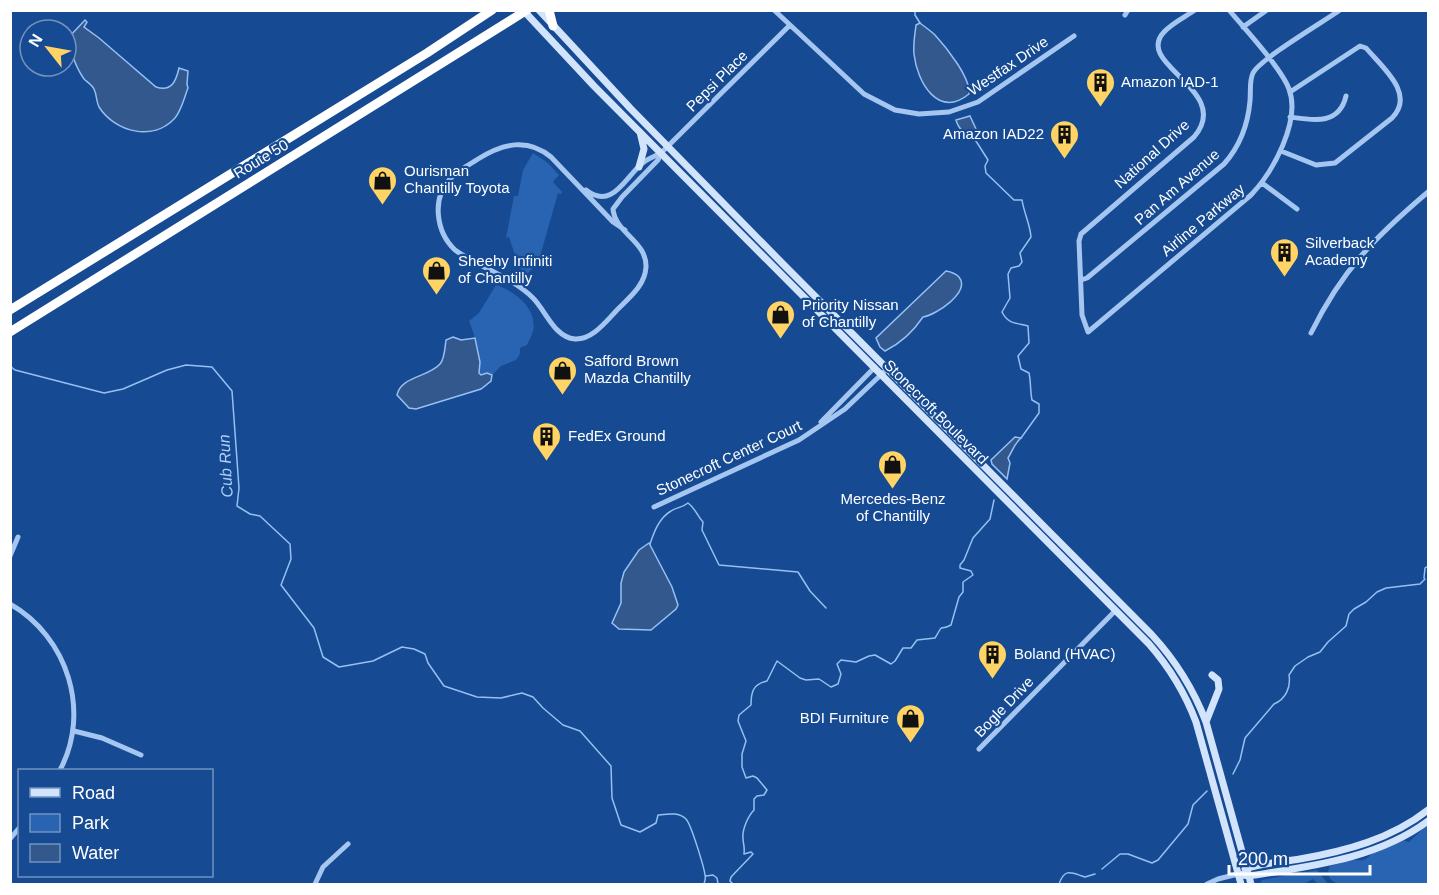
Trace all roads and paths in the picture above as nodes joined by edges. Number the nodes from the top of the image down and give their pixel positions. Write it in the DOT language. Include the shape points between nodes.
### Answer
graph roads {
  1 [pos="539,10"];
  2 [pos="549,10"];
  3 [pos="774,10"];
  4 [pos="1195,10"];
  5 [pos="1229,10"];
  6 [pos="1267,10"];
  7 [pos="1340,10"];
  8 [pos="490,11"];
  9 [pos="525,11"];
  10 [pos="553,26"];
  11 [pos="790,26"];
  12 [pos="1243,27"];
  13 [pos="1074,36"];
  14 [pos="1268,58"];
  15 [pos="1290,92"];
  16 [pos="1346,96"];
  17 [pos="1290,117"];
  18 [pos="639,130"];
  19 [pos="668,146"];
  20 [pos="1281,151"];
  21 [pos="661,153"];
  22 [pos="639,167"];
  23 [pos="1262,183"];
  24 [pos="582,188"];
  25 [pos="1428,192"];
  26 [pos="1297,209"];
  27 [pos="625,230"];
  28 [pos="1081,280"];
  29 [pos="10,310"];
  30 [pos="10,332"];
  31 [pos="1088,332"];
  32 [pos="1311,333"];
  33 [pos="880,362"];
  34 [pos="874,368"];
  35 [pos="887,369"];
  36 [pos="880,375"];
  37 [pos="814,430"];
  38 [pos="654,507"];
  39 [pos="18,537"];
  40 [pos="10,556"];
  41 [pos="10,604"];
  42 [pos="1122,604"];
  43 [pos="1115,611"];
  44 [pos="1212,675"];
  45 [pos="1206,722"];
  46 [pos="74,731"];
  47 [pos="979,749"];
  48 [pos="141,755"];
  49 [pos="61,769"];
  50 [pos="1428,810"];
  51 [pos="1428,821"];
  52 [pos="348,844"];
  53 [pos="1248,872"];
  54 [pos="1238,873"];
  55 [pos="315,885"];
  56 [pos="1207,885"];
  57 [pos="1241,885"];
  58 [pos="1251,885"];
  1 -- 10 [label="main road, Stonecroft Boulevard"];
  2 -- 10 [label="highway"];
  3 -- 11 [label="street, Westfax Drive"];
  4 -- 28 [label="street, National Drive" via="1163,33 1158,47 1162,58 1201,100 1202,124 1194,137 1084,230 1079,241"];
  5 -- 12 [label="street"];
  6 -- 12 [label="street"];
  7 -- 14 [label="street"];
  8 -- 29 [label="highway, Route 50"];
  9 -- 18 [label="main road, Stonecroft Boulevard"];
  9 -- 30 [label="highway, Route 50"];
  10 -- 19 [label="main road, Stonecroft Boulevard"];
  11 -- 13 [label="street, Westfax Drive" via="864,94 895,110 919,114 949,112 978,102"];
  11 -- 19 [label="street, Pepsi Place"];
  12 -- 14 [label="street"];
  14 -- 15 [label="street"];
  14 -- 28 [label="street, Pan Am Avenue" via="1253,73 1248,119 1228,160 1088,279"];
  15 -- 17 [label="street, Airline Parkway"];
  15 -- 20 [label="street" via="1360,46 1396,84 1401,101 1392,118 1335,163 1316,165"];
  16 -- 17 [label="street" via="1340,109 1325,119"];
  17 -- 20 [label="street, Airline Parkway"];
  18 -- 21 [label="main road, Stonecroft Boulevard"];
  18 -- 22 [label="main road" via="644,149"];
  19 -- 21 [label="street, Pepsi Place"];
  19 -- 33 [label="main road, Stonecroft Boulevard"];
  20 -- 23 [label="street, Airline Parkway"];
  21 -- 22 [label="street"];
  21 -- 27 [label="street" via="615,205 616,219"];
  21 -- 34 [label="main road, Stonecroft Boulevard"];
  22 -- 24 [label="street" via="610,195 596,197"];
  23 -- 26 [label="street"];
  23 -- 31 [label="street, Airline Parkway"];
  24 -- 27 [label="street"];
  24 -- 27 [label="street" via="542,150 516,144 499,147 466,166 446,185 438,211 442,230 455,250 531,296 558,332 573,339 597,329 643,280 645,256"];
  25 -- 32 [label="street" via="1358,257 1330,296"];
  28 -- 31 [label="street, National Drive" via="1082,315"];
  33 -- 34 [label="street, Stonecroft Center Court"];
  33 -- 35 [label="main road, Stonecroft Boulevard"];
  34 -- 36 [label="main road, Stonecroft Boulevard"];
  34 -- 37 [label="street, Stonecroft Center Court"];
  35 -- 36 [label="street, Stonecroft Center Court"];
  35 -- 42 [label="main road, Stonecroft Boulevard"];
  36 -- 37 [label="street, Stonecroft Center Court" via="845,409"];
  36 -- 43 [label="main road, Stonecroft Boulevard"];
  37 -- 38 [label="street, Stonecroft Center Court"];
  39 -- 40 [label="street"];
  41 -- 46 [label="street" via="41,629 60,657 72,689"];
  42 -- 43 [label="street, Bogle Drive"];
  42 -- 45 [label="main road, Stonecroft Boulevard" via="1176,663"];
  43 -- 47 [label="street, Bogle Drive"];
  43 -- 54 [label="main road, Stonecroft Boulevard" via="1162,659 1187,699"];
  44 -- 45 [label="main road" via="1218,680 1219,689"];
  45 -- 53 [label="main road, Stonecroft Boulevard"];
  46 -- 48 [label="street"];
  46 -- 49 [label="street"];
  50 -- 53 [label="main road" via="1397,831 1363,845"];
  51 -- 53 [label="main road" via="1365,853 1331,862"];
  52 -- 55 [label="street" via="323,867"];
  53 -- 54 [label="main road"];
  53 -- 58 [label="main road, Stonecroft Boulevard"];
  54 -- 56 [label="street"];
  54 -- 57 [label="main road, Stonecroft Boulevard"];
}
